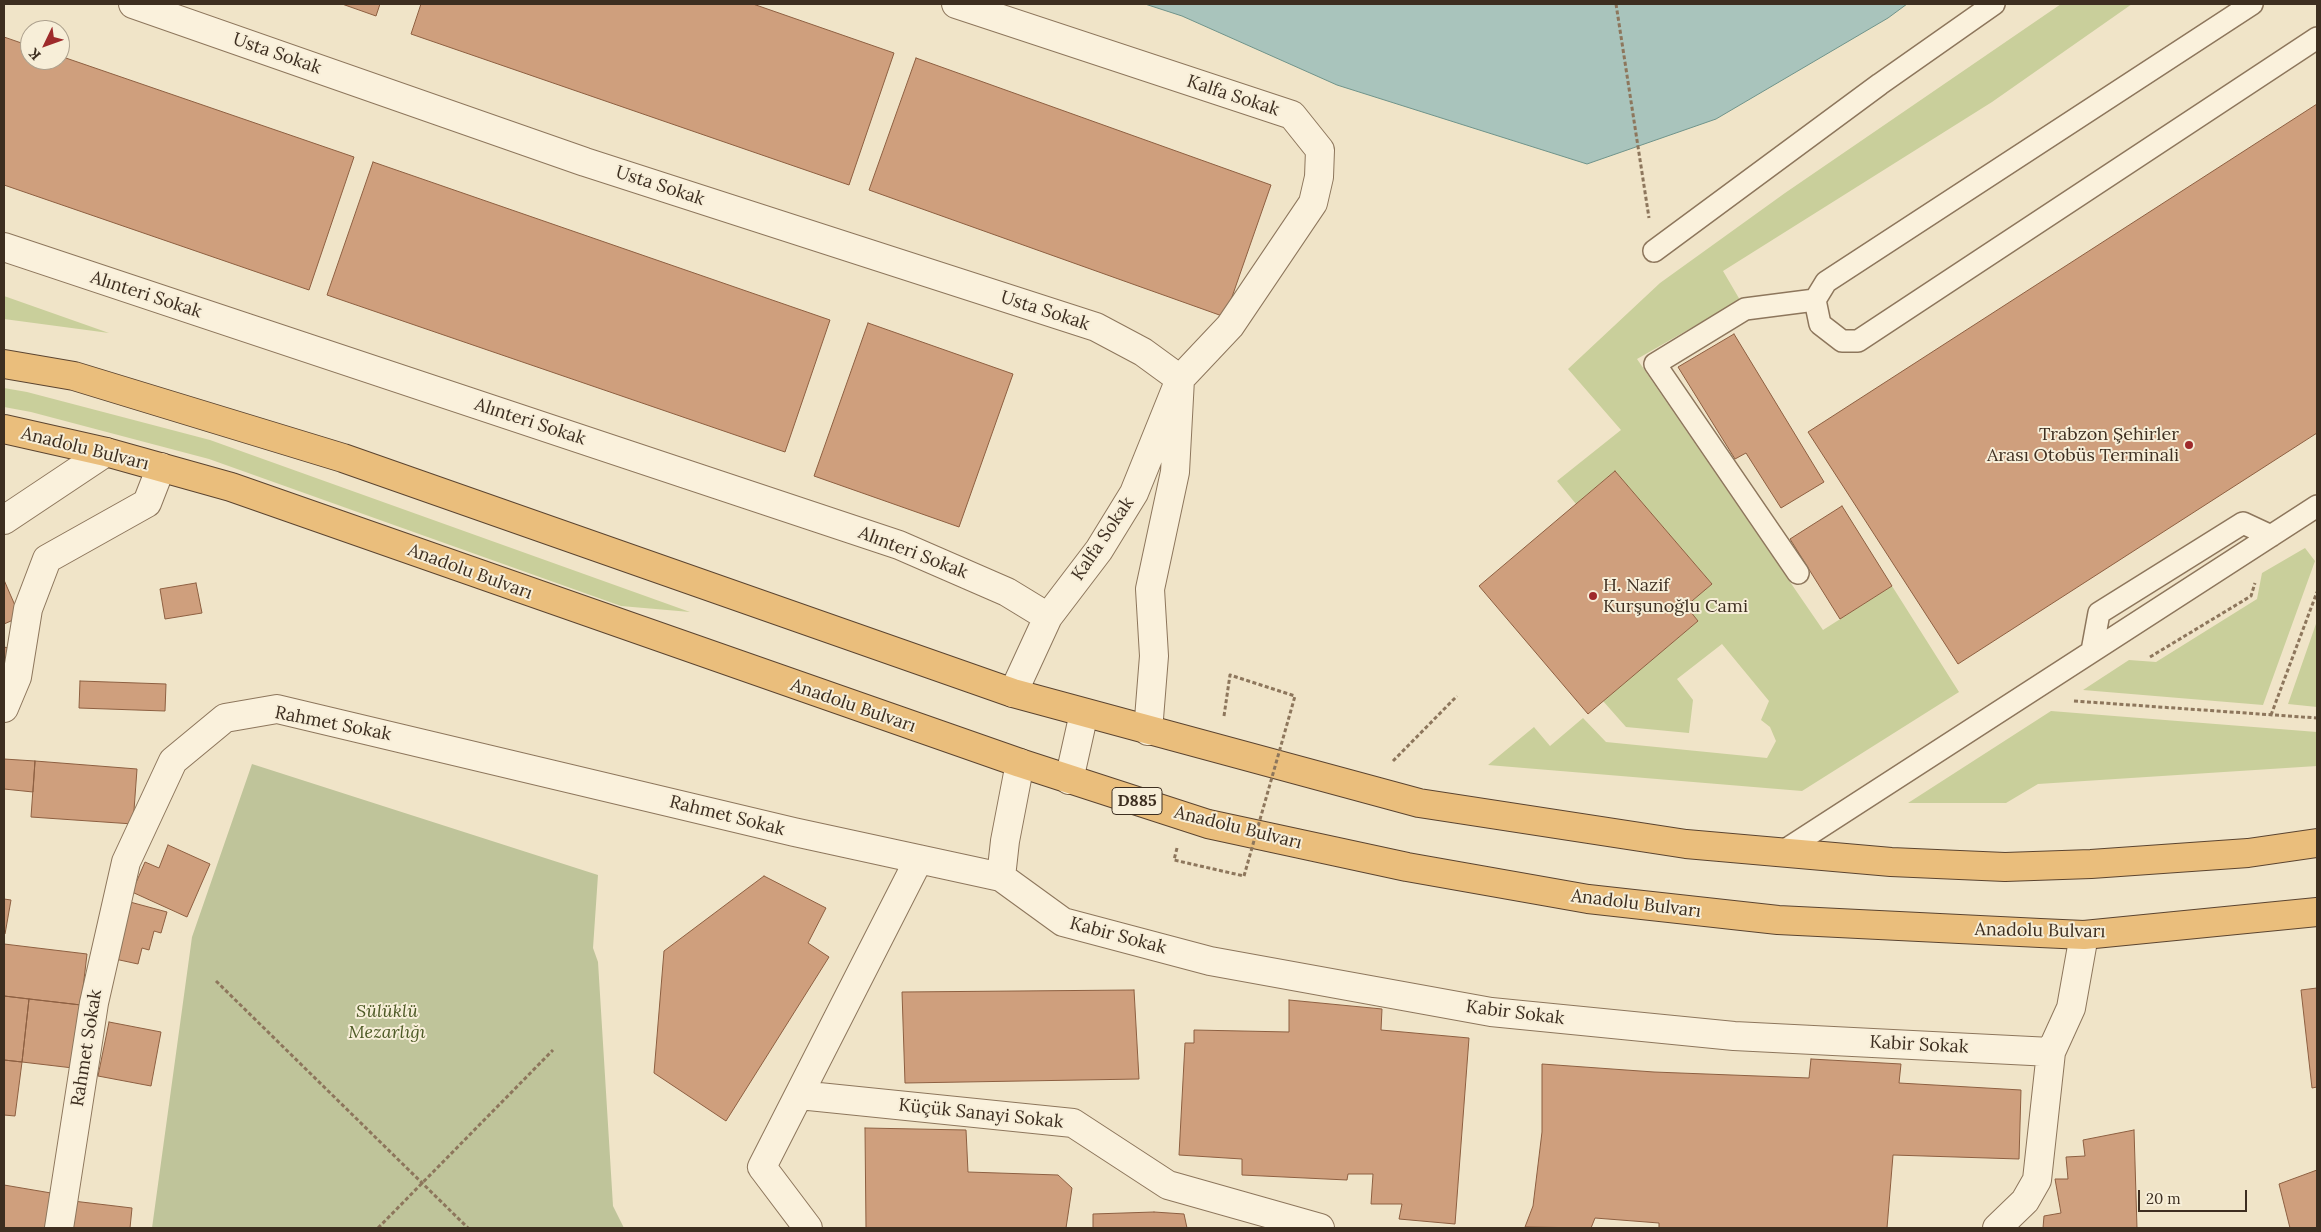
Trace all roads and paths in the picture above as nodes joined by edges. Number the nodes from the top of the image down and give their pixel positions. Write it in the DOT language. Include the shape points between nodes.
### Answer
graph roads {
  1 [pos="133,4"];
  2 [pos="956,4"];
  3 [pos="1616,4"];
  4 [pos="1994,4"];
  5 [pos="2252,4"];
  6 [pos="2317,38"];
  7 [pos="4,247"];
  8 [pos="1654,251"];
  9 [pos="1815,300"];
  10 [pos="4,364"];
  11 [pos="1180,379"];
  12 [pos="4,429"];
  13 [pos="106,452"];
  14 [pos="161,467"];
  15 [pos="2317,506"];
  16 [pos="4,520"];
  17 [pos="2271,536"];
  18 [pos="1798,574"];
  19 [pos="2317,592"];
  20 [pos="1048,617"];
  21 [pos="2092,651"];
  22 [pos="1013,693"];
  23 [pos="1457,696"];
  24 [pos="2067,700"];
  25 [pos="4,708"];
  26 [pos="1084,713"];
  27 [pos="2271,715"];
  28 [pos="2317,718"];
  29 [pos="1148,731"];
  30 [pos="1218,749"];
  31 [pos="1020,763"];
  32 [pos="1069,780"];
  33 [pos="1366,789"];
  34 [pos="2317,843"];
  35 [pos="1782,852"];
  36 [pos="920,859"];
  37 [pos="1174,860"];
  38 [pos="1001,877"];
  39 [pos="2317,912"];
  40 [pos="2084,934"];
  41 [pos="216,981"];
  42 [pos="553,1050"];
  43 [pos="2051,1052"];
  44 [pos="799,1095"];
  45 [pos="422,1184"];
  46 [pos="59,1228"];
  47 [pos="378,1228"];
  48 [pos="468,1228"];
  49 [pos="808,1228"];
  50 [pos="1320,1228"];
  51 [pos="1997,1228"];
  1 -- 11 [label="street, Usta Sokak" via="585,162 1096,327 1143,352"];
  2 -- 11 [label="street, Kalfa Sokak" via="1292,115 1320,150 1319,177 1313,203 1230,326"];
  3 -- 8 [label="path"];
  4 -- 8 [label="lane"];
  5 -- 9 [label="lane" via="1826,282"];
  6 -- 9 [label="lane" via="1858,341 1842,341 1820,324"];
  7 -- 20 [label="street, Alınteri Sokak" via="899,545 1007,592"];
  9 -- 18 [label="lane" via="1746,310 1655,364"];
  10 -- 22 [label="highway" via="74,376 343,458"];
  11 -- 20 [label="street, Kalfa Sokak" via="1134,493 1099,550"];
  11 -- 29 [label="street" via="1175,472 1150,589 1154,656"];
  12 -- 13 [label="highway, Anadolu Bulvarı / D885"];
  13 -- 14 [label="highway, Anadolu Bulvarı / D885"];
  13 -- 16 [label="street"];
  14 -- 25 [label="street" via="147,503 47,559 28,609 17,677"];
  14 -- 31 [label="highway, Anadolu Bulvarı / D885" via="231,487"];
  15 -- 17 [label="lane"];
  17 -- 21 [label="lane"];
  17 -- 21 [label="lane" via="2243,523 2099,613"];
  19 -- 27 [label="path"];
  20 -- 22 [label="street, Kalfa Sokak"];
  21 -- 35 [label="lane"];
  22 -- 26 [label="highway"];
  23 -- 33 [label="path"];
  24 -- 27 [label="path"];
  26 -- 29 [label="highway"];
  26 -- 32 [label="street"];
  27 -- 28 [label="path"];
  29 -- 30 [label="highway"];
  30 -- 33 [label="highway"];
  30 -- 37 [label="path, bridge" via="1230,675 1295,696 1244,876"];
  31 -- 32 [label="highway, Anadolu Bulvarı / D885"];
  31 -- 38 [label="street"];
  32 -- 40 [label="highway, Anadolu Bulvarı / D885" via="1208,824 1407,867 1588,900 1778,920"];
  33 -- 35 [label="highway" via="1419,803 1686,844"];
  34 -- 35 [label="highway" via="2248,853 2005,867 1891,862"];
  36 -- 38 [label="street, Kabir Sokak"];
  36 -- 44 [label="street"];
  36 -- 46 [label="street, Rahmet Sokak" via="277,709 225,718 173,761 126,862 94,1003"];
  38 -- 43 [label="street, Kabir Sokak" via="1064,922 1210,961 1491,1012 1734,1036"];
  39 -- 40 [label="highway, Anadolu Bulvarı / D885"];
  40 -- 43 [label="street" via="2071,1008"];
  41 -- 45 [label="path"];
  42 -- 45 [label="path"];
  43 -- 51 [label="street" via="2037,1180 2026,1201"];
  44 -- 49 [label="street" via="762,1167"];
  44 -- 50 [label="street, Küçük Sanayi Sokak" via="1073,1123 1168,1184"];
  45 -- 47 [label="path"];
  45 -- 48 [label="path"];
}
